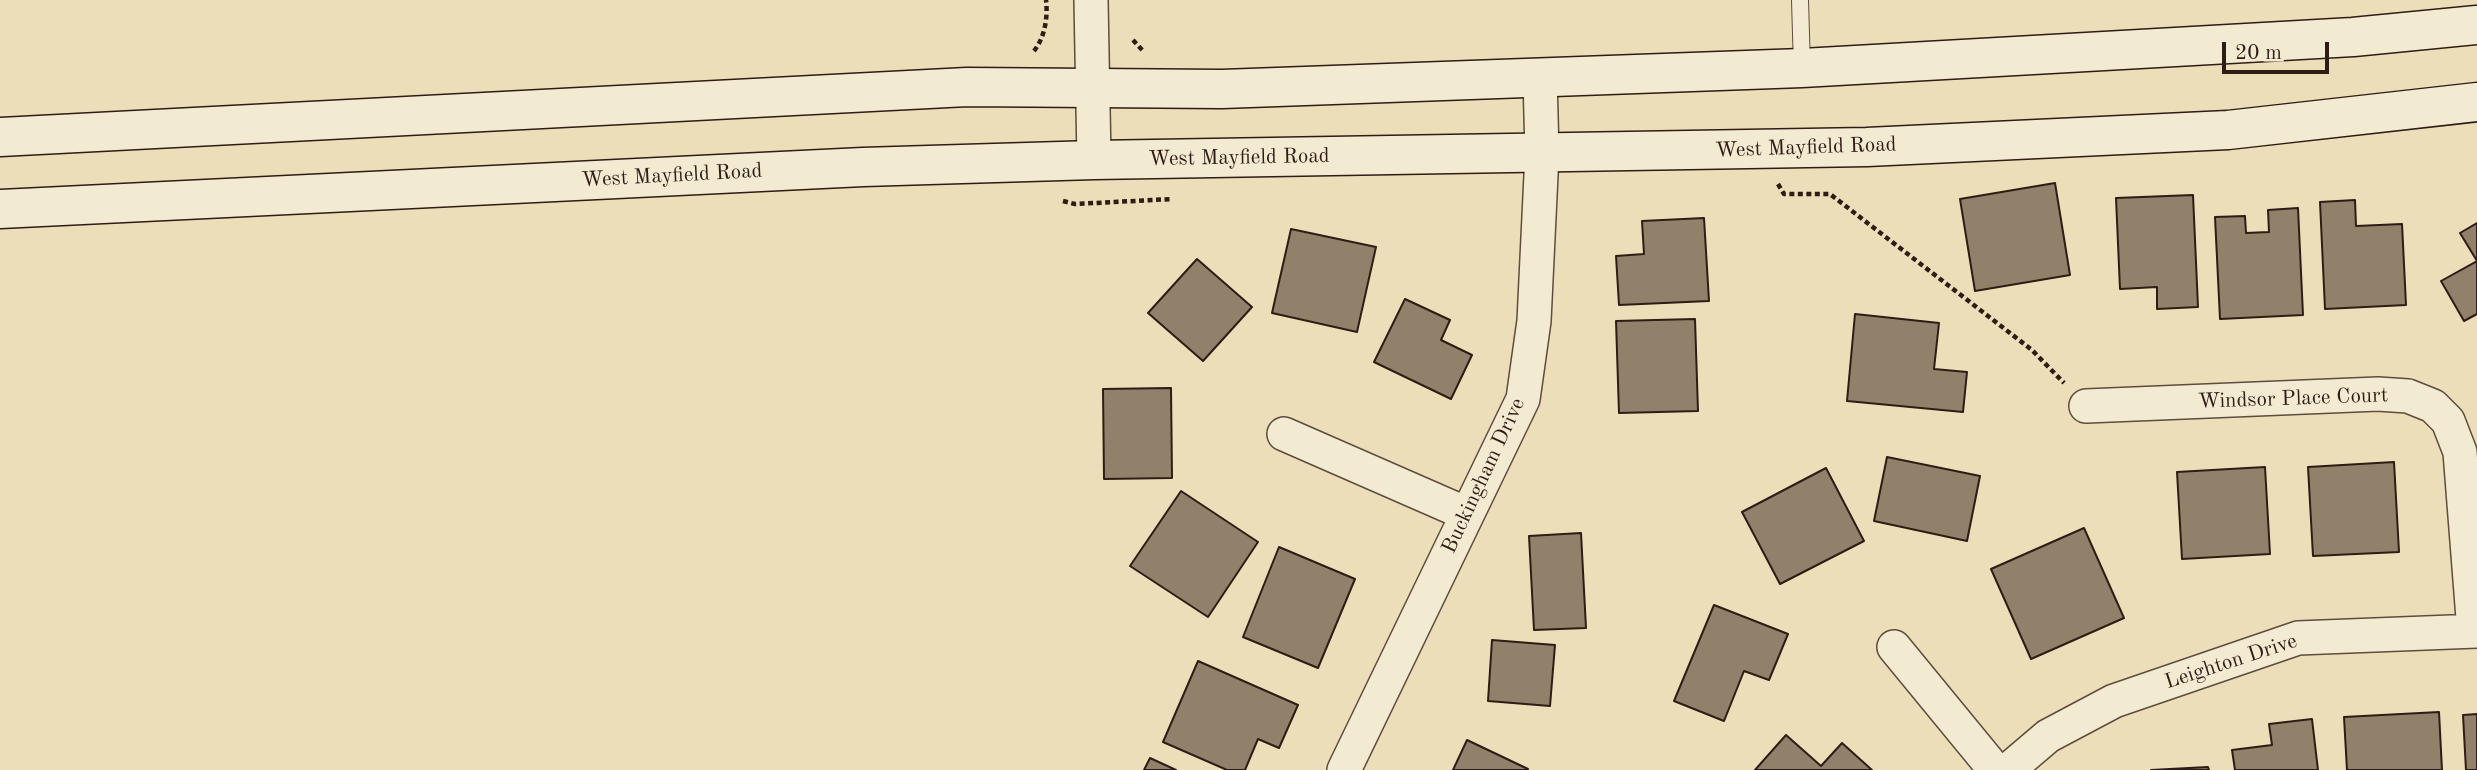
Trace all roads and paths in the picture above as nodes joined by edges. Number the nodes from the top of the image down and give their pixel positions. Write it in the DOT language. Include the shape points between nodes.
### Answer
graph roads {
  1 [pos="1046,0"];
  2 [pos="1091,0"];
  3 [pos="1800,0"];
  4 [pos="2477,25"];
  5 [pos="1032,54"];
  6 [pos="1802,68"];
  7 [pos="1540,77"];
  8 [pos="1093,88"];
  9 [pos="2477,102"];
  10 [pos="0,137"];
  11 [pos="1542,154"];
  12 [pos="1094,160"];
  13 [pos="1784,194"];
  14 [pos="0,209"];
  15 [pos="2086,407"];
  16 [pos="1284,434"];
  17 [pos="1467,514"];
  18 [pos="2476,631"];
  19 [pos="1894,647"];
  20 [pos="1344,770"];
  21 [pos="1995,770"];
  22 [pos="2008,770"];
  1 -- 5 [label="path" via="1048,14 1040,44"];
  2 -- 8 [label="street"];
  3 -- 6 [label="lane"];
  4 -- 6 [label="main road" via="2353,37"];
  6 -- 7 [label="main road"];
  7 -- 8 [label="main road" via="1223,89"];
  7 -- 11 [label="street, Buckingham Drive"];
  8 -- 10 [label="main road" via="967,87"];
  8 -- 12 [label="street"];
  9 -- 11 [label="main road, West Mayfield Road" via="2228,130 1867,147"];
  11 -- 12 [label="main road, West Mayfield Road"];
  11 -- 17 [label="street, Buckingham Drive" via="1534,321 1523,398"];
  12 -- 14 [label="main road, West Mayfield Road" via="785,170"];
  13 -- 15 [label="path" via="1830,194 2032,350"];
  15 -- 18 [label="street, Windsor Place Court" via="2378,394 2408,396 2433,405 2448,421 2460,452"];
  16 -- 17 [label="street"];
  17 -- 20 [label="street, Buckingham Drive"];
  18 -- 22 [label="street, Leighton Drive" via="2298,638 2114,701 2048,736"];
  19 -- 21 [label="street"];
}
